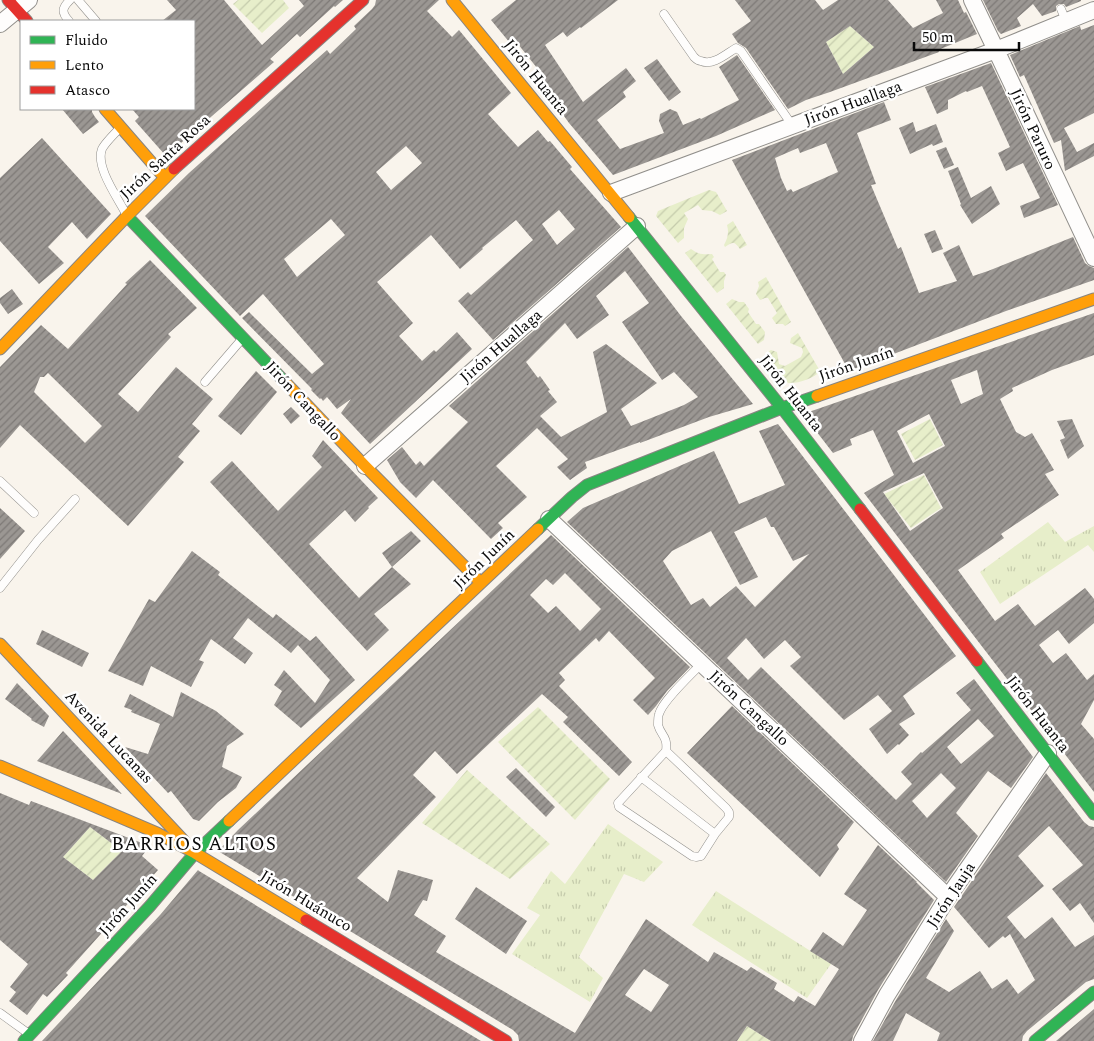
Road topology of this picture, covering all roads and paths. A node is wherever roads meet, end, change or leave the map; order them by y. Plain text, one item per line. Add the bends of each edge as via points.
1 (70, 0) edge
2 (78, 0) edge
3 (363, 0) edge
4 (452, 0) edge
5 (972, 0) edge
6 (20, 8) edge
7 (1094, 10) edge
8 (664, 14) dead end
9 (68, 20) edge
10 (95, 20) edge
11 (0, 24) edge
12 (996, 50) junction
13 (106, 110) edge
14 (792, 125) junction
15 (121, 126) junction
16 (165, 178) junction
17 (611, 193) junction
18 (127, 216) junction
19 (637, 226) junction
20 (1094, 258) edge
21 (1094, 299) edge
22 (243, 338) junction
23 (0, 348) edge
24 (205, 382) dead end
25 (782, 408) junction
26 (365, 466) junction
27 (0, 481) edge
28 (74, 499) dead end
29 (34, 513) dead end
30 (549, 519) junction
31 (481, 583) junction
32 (0, 588) edge
33 (0, 644) edge
34 (702, 663) junction
35 (666, 751) junction
36 (1048, 753) junction
37 (0, 766) edge
38 (641, 777) junction
39 (1094, 814) edge
40 (715, 834) junction
41 (195, 853) junction
42 (948, 897) junction
43 (1094, 992) edge
44 (0, 1013) edge
45 (27, 1038) edge
46 (506, 1041) edge
47 (862, 1041) edge
48 (1035, 1041) edge

1 - 9 lane via 63,10
2 - 10 lane
3 - 16 street, Jirón Santa Rosa
4 - 17 street, Jirón Huanta
5 - 12 street, Jirón Paruro
6 - 11 street
7 - 12 street, Jirón Huallaga via 1064,15
8 - 14 lane via 701,62 717,60 736,48 741,51
12 - 14 street, Jirón Huallaga
12 - 20 street, Jirón Paruro
13 - 15 street
14 - 17 street, Jirón Huallaga
15 - 16 street
15 - 18 lane via 102,149 101,161
16 - 18 street, Jirón Santa Rosa
17 - 19 street, Jirón Huanta
18 - 22 street, Jirón Cangallo
18 - 23 street, Jirón Santa Rosa
19 - 25 street, Jirón Huanta
19 - 26 street, Jirón Huallaga
21 - 25 street, Jirón Junín
22 - 24 lane
22 - 26 street, Jirón Cangallo
25 - 30 street, Jirón Junín via 587,485
25 - 36 street, Jirón Huanta
26 - 31 street, Jirón Cangallo
27 - 29 lane
28 - 32 lane
30 - 31 street, Jirón Junín
30 - 34 street, Jirón Cangallo
31 - 41 street, Jirón Junín
33 - 41 street, Avenida Lucanas
34 - 35 lane via 658,714 658,726 667,744
34 - 42 street, Jirón Cangallo
35 - 38 lane
35 - 40 lane via 726,808 729,817
36 - 39 street, Jirón Huanta
36 - 42 street, Jirón Jauja
37 - 41 street, Jirón Huánuco via 157,833
38 - 40 lane
38 - 40 lane via 618,803 619,807 692,856 701,856
41 - 45 street, Jirón Junín
41 - 46 street, Jirón Huánuco
42 - 47 street, Jirón Jauja
43 - 48 street
44 - 45 lane

